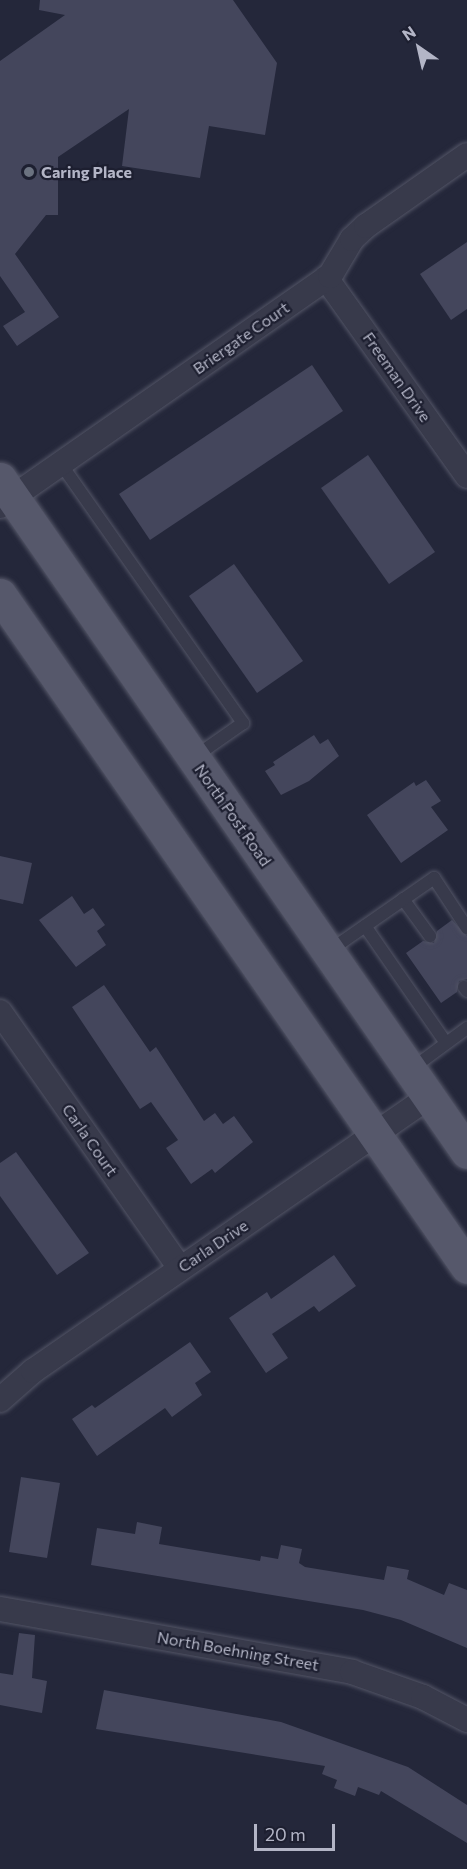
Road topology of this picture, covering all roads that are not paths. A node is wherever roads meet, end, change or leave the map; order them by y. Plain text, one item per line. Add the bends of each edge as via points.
1 (467, 155) edge
2 (326, 278) junction
3 (61, 464) junction
4 (467, 476) edge
5 (4, 494) edge
6 (0, 595) edge
7 (193, 758) junction
8 (403, 899) junction
9 (365, 926) junction
10 (467, 928) edge
11 (430, 936) dead end
12 (328, 951) junction
13 (0, 1012) edge
14 (467, 1028) edge
15 (446, 1043) junction
16 (410, 1070) junction
17 (429, 1097) junction
18 (375, 1135) junction
19 (467, 1152) edge
20 (467, 1267) edge
21 (180, 1268) junction
22 (0, 1400) edge
23 (0, 1609) edge
24 (467, 1720) edge

1 - 2 street, Briergate Court via 366,226
2 - 3 street, Briergate Court
2 - 4 street, Freeman Drive
3 - 5 street, Briergate Court
3 - 7 lane via 243,723
5 - 7 main road, North Post Road
6 - 18 main road
7 - 12 main road, North Post Road
8 - 9 lane
8 - 10 lane via 434,878
8 - 11 lane
9 - 12 lane
9 - 15 lane
12 - 16 main road, North Post Road
13 - 21 street, Carla Court
14 - 15 lane
15 - 16 lane
16 - 17 main road, North Post Road
17 - 18 street, Carla Drive
17 - 19 main road, North Post Road
18 - 20 main road
18 - 21 street, Carla Drive
21 - 22 street, Carla Drive via 33,1371
23 - 24 street, North Boehning Street via 352,1672 423,1697

